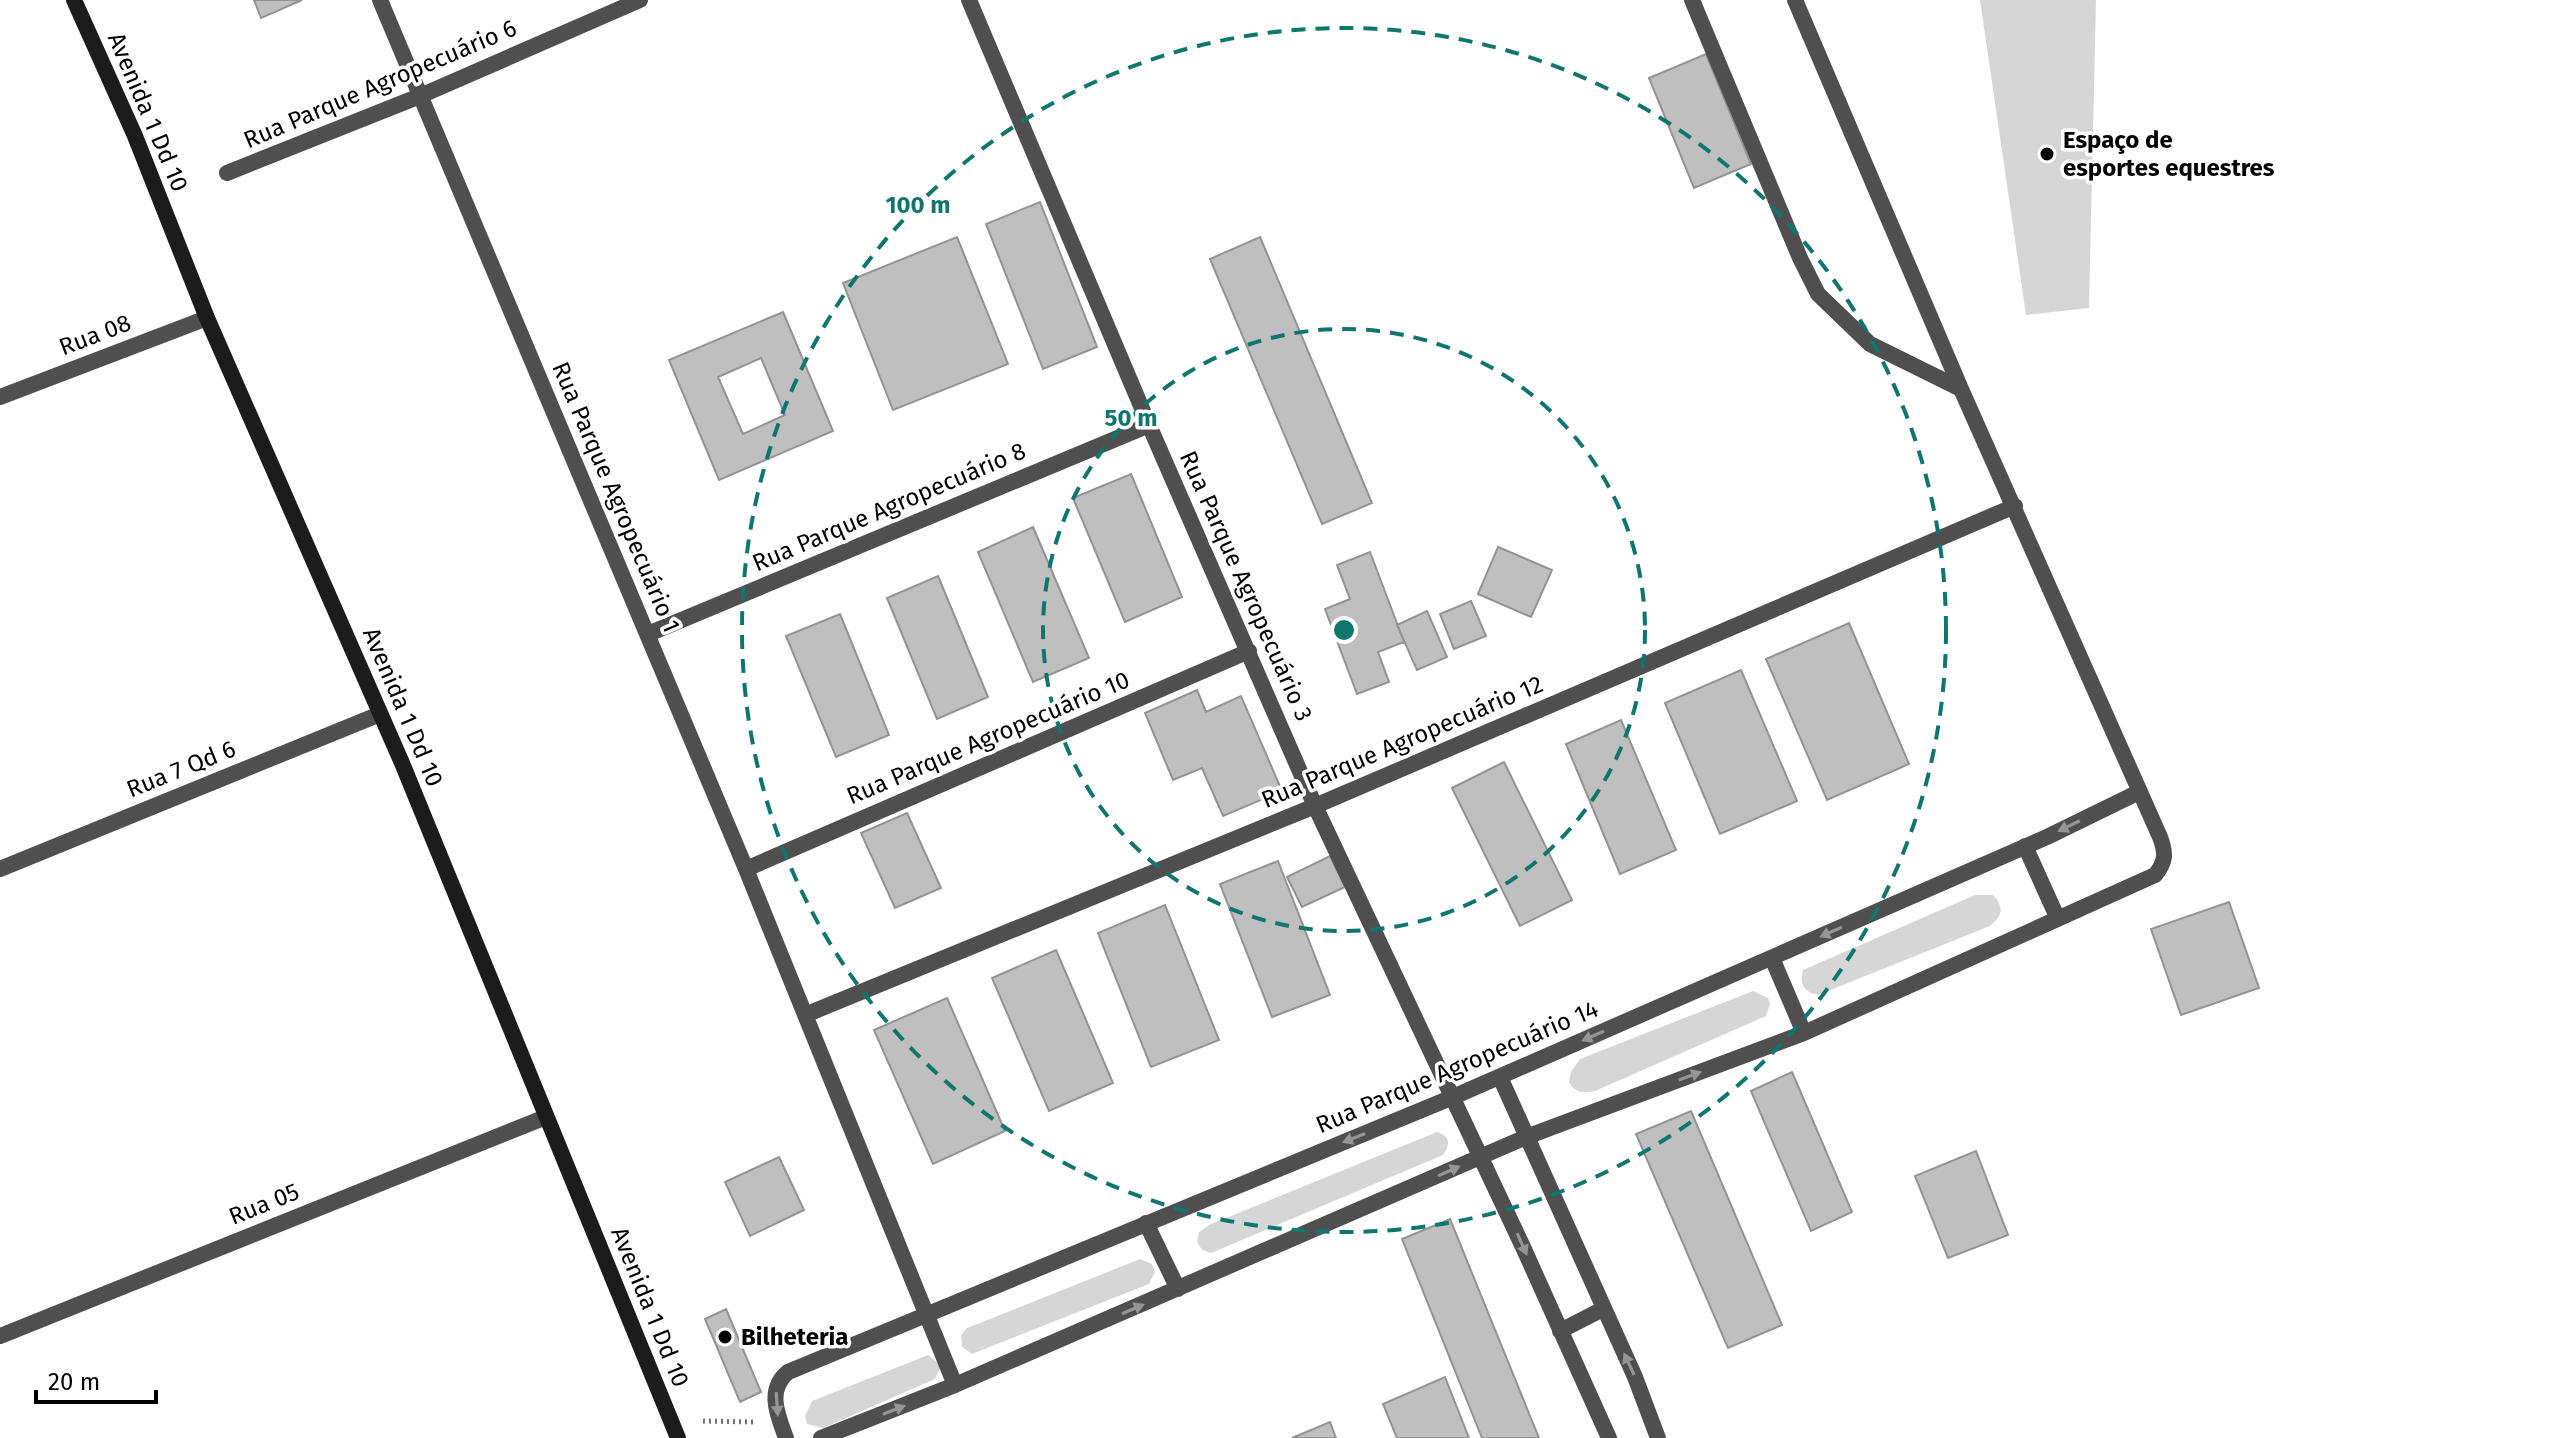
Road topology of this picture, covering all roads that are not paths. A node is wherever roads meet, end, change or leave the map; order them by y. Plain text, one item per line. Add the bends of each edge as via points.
1 (74, 0) edge
2 (380, 0) edge
3 (640, 0) edge
4 (969, 0) edge
5 (1692, 0) edge
6 (1795, 0) edge
7 (420, 96) junction
8 (227, 173) dead end
9 (207, 318) junction
10 (1961, 389) junction
11 (0, 397) edge
12 (1149, 425) junction
13 (2015, 506) junction
14 (648, 634) junction
15 (1249, 651) junction
16 (380, 714) junction
17 (2139, 792) junction
18 (1315, 806) junction
19 (2025, 846) junction
20 (0, 869) edge
21 (746, 869) junction
22 (2058, 919) junction
23 (1772, 958) junction
24 (805, 1015) junction
25 (1804, 1033) junction
26 (1500, 1077) junction
27 (1453, 1097) junction
28 (546, 1117) junction
29 (1526, 1137) junction
30 (1481, 1157) junction
31 (1146, 1223) junction
32 (1178, 1289) junction
33 (1603, 1309) junction
34 (928, 1315) junction
35 (1560, 1331) junction
36 (0, 1336) edge
37 (955, 1385) junction
38 (678, 1438) edge
39 (786, 1438) edge
40 (821, 1438) edge
41 (1609, 1438) edge
42 (1658, 1438) edge

1 - 9 street, Avenida 1 Dd 10
2 - 7 street, Rua Parque Agropecuário 1
3 - 7 street, Rua Parque Agropecuário 6
4 - 12 street, Rua Parque Agropecuário 3
5 - 10 street via 1818,294 1870,344
6 - 10 street
7 - 8 street, Rua Parque Agropecuário 6
7 - 14 street, Rua Parque Agropecuário 1
9 - 11 street, Rua 08
9 - 16 street, Avenida 1 Dd 10
10 - 13 street
12 - 14 street, Rua Parque Agropecuário 8
12 - 15 street, Rua Parque Agropecuário 3
13 - 17 street
13 - 18 street, Rua Parque Agropecuário 12
14 - 21 street, Rua Parque Agropecuário 1
15 - 18 street, Rua Parque Agropecuário 3
15 - 21 street, Rua Parque Agropecuário 10
16 - 20 street, Rua 7 Qd 6
16 - 28 street, Avenida 1 Dd 10
17 -> 19 street, Rua Parque Agropecuário 14
17 - 22 street via 2165,862 2155,875
18 - 24 street, Rua Parque Agropecuário 12
18 - 27 street, Rua Parque Agropecuário 3
19 - 22 street
19 -> 23 street, Rua Parque Agropecuário 14
21 - 24 street, Rua Parque Agropecuário 1
22 - 25 street
23 - 25 street
23 -> 26 street, Rua Parque Agropecuário 14
24 - 34 street, Rua Parque Agropecuário 1
29 -> 25 street
26 - 27 street, Rua Parque Agropecuário 14
26 - 29 street
27 - 30 street, Rua Parque Agropecuário 3
27 -> 31 street, Rua Parque Agropecuário 14
28 - 36 street, Rua 05
28 - 38 street, Avenida 1 Dd 10
29 - 30 street
29 - 33 street
32 -> 30 street
30 -> 35 street, Rua Parque Agropecuário 3
31 - 32 street
31 - 34 street, Rua Parque Agropecuário 14
37 -> 32 street
33 - 35 street
42 -> 33 street
34 - 37 street, Rua Parque Agropecuário 1
34 -> 39 street, Rua Parque Agropecuário 14 via 788,1372 777,1386 775,1401
35 - 41 street, Rua Parque Agropecuário 3
40 -> 37 street

